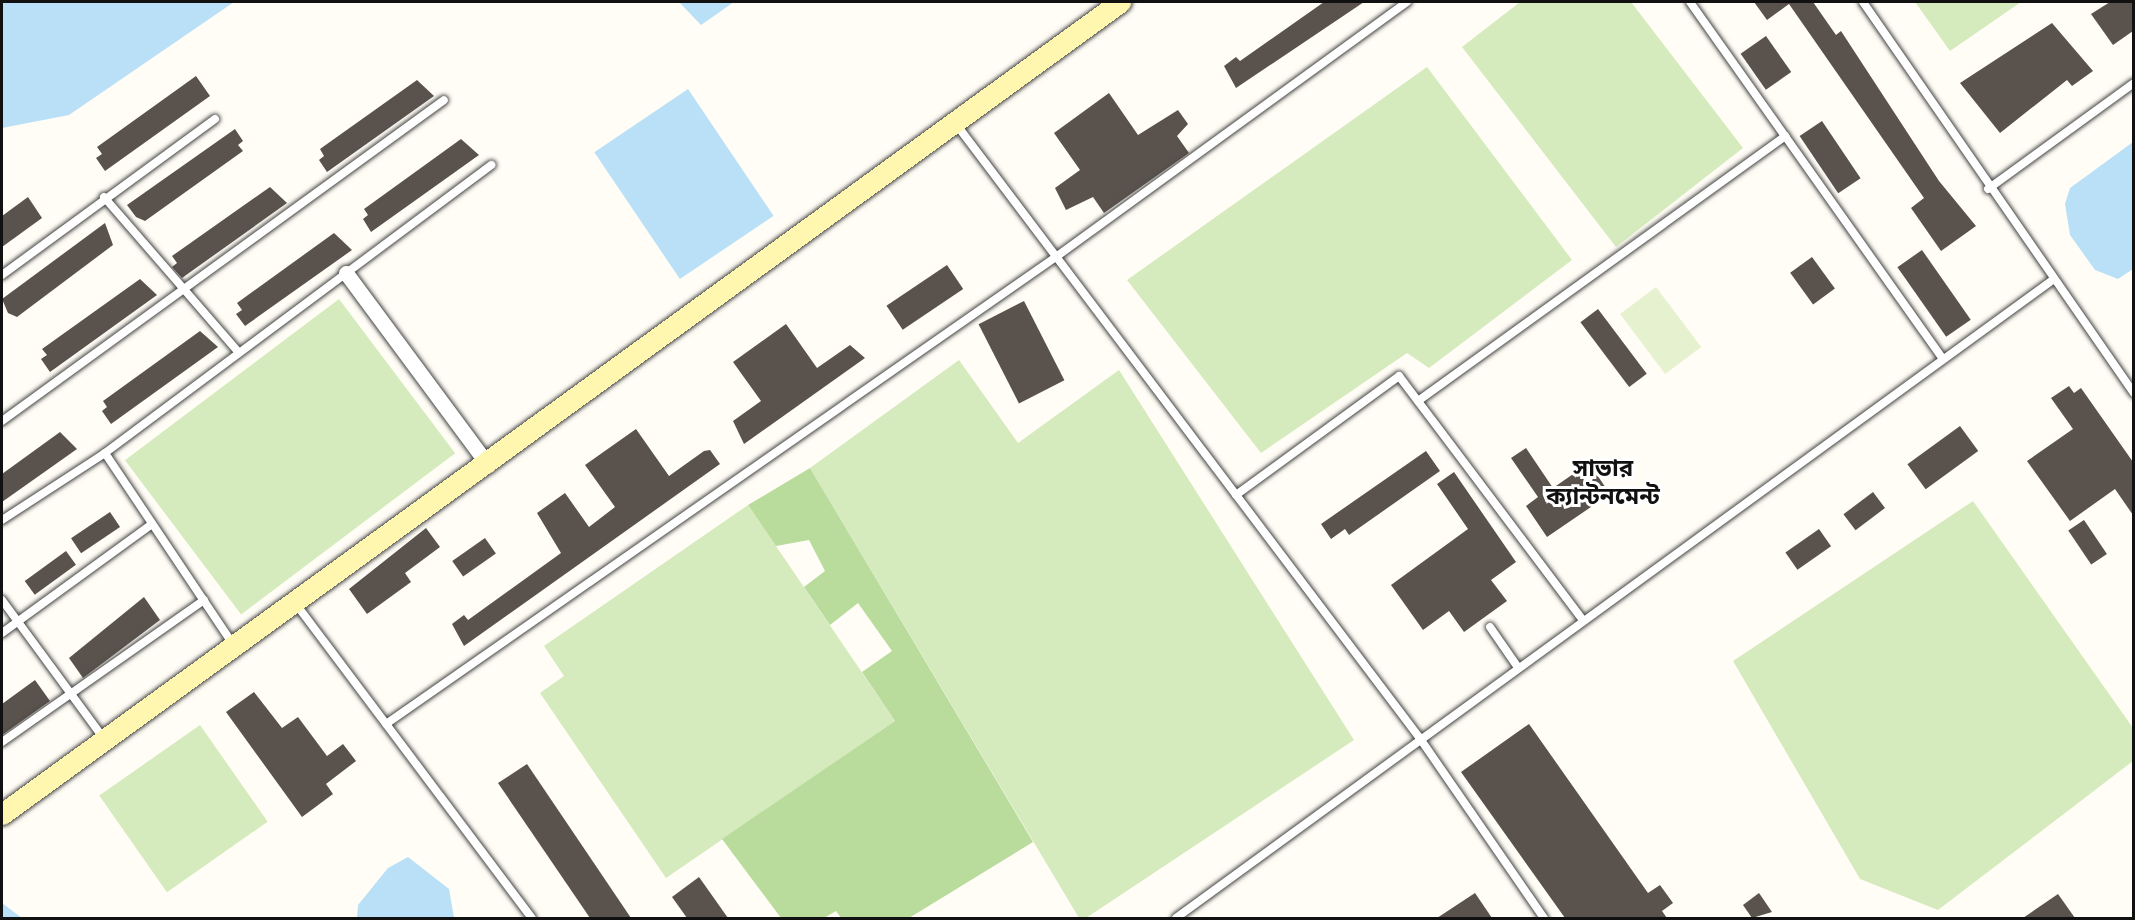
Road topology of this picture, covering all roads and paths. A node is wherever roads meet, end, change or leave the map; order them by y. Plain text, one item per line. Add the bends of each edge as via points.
1 (1120, 2) edge
2 (1407, 2) edge
3 (1690, 2) edge
4 (1863, 2) edge
5 (2133, 83) edge
6 (444, 100) dead end
7 (215, 119) dead end
8 (955, 122) junction
9 (1785, 136) junction
10 (492, 165) dead end
11 (1988, 189) junction
12 (104, 197) junction
13 (1056, 257) junction
14 (346, 273) junction
15 (2, 275) edge
16 (2054, 279) junction
17 (181, 290) junction
18 (239, 353) junction
19 (1943, 359) junction
20 (2133, 393) edge
21 (1418, 401) junction
22 (2, 421) edge
23 (105, 453) junction
24 (488, 465) junction
25 (1236, 495) junction
26 (2, 520) edge
27 (152, 524) junction
28 (2, 600) edge
29 (204, 600) junction
30 (296, 604) junction
31 (1582, 619) junction
32 (17, 622) junction
33 (1490, 627) dead end
34 (2, 633) edge
35 (236, 647) junction
36 (1517, 666) junction
37 (69, 694) junction
38 (386, 724) junction
39 (1419, 737) junction
40 (105, 740) junction
41 (2, 742) edge
42 (2, 814) edge
43 (532, 918) edge
44 (1176, 918) edge
45 (1544, 918) edge

1 - 8 street
2 - 13 lane
3 - 9 lane
4 - 11 lane
5 - 11 lane
6 - 17 lane
7 - 12 lane
8 - 13 lane
8 - 24 street
9 - 19 lane
9 - 21 lane
10 - 14 lane
11 - 16 lane
12 - 15 lane
12 - 17 lane
13 - 25 lane
13 - 38 lane
14 - 18 lane
14 - 24 street
16 - 19 lane
16 - 20 lane
17 - 18 lane
17 - 22 lane
18 - 23 lane
19 - 31 lane
21 - 25 lane via 1399,376
21 - 31 lane
23 - 26 lane
23 - 27 lane
24 - 30 street
25 - 39 lane
27 - 29 lane
27 - 32 lane
28 - 32 lane
29 - 35 lane
29 - 37 lane
30 - 35 street
30 - 38 lane
31 - 36 lane
32 - 34 lane
32 - 37 lane
33 - 36 lane
35 - 40 street
36 - 39 lane
37 - 40 lane
37 - 41 lane
38 - 43 lane
39 - 44 lane
39 - 45 lane
40 - 42 street

